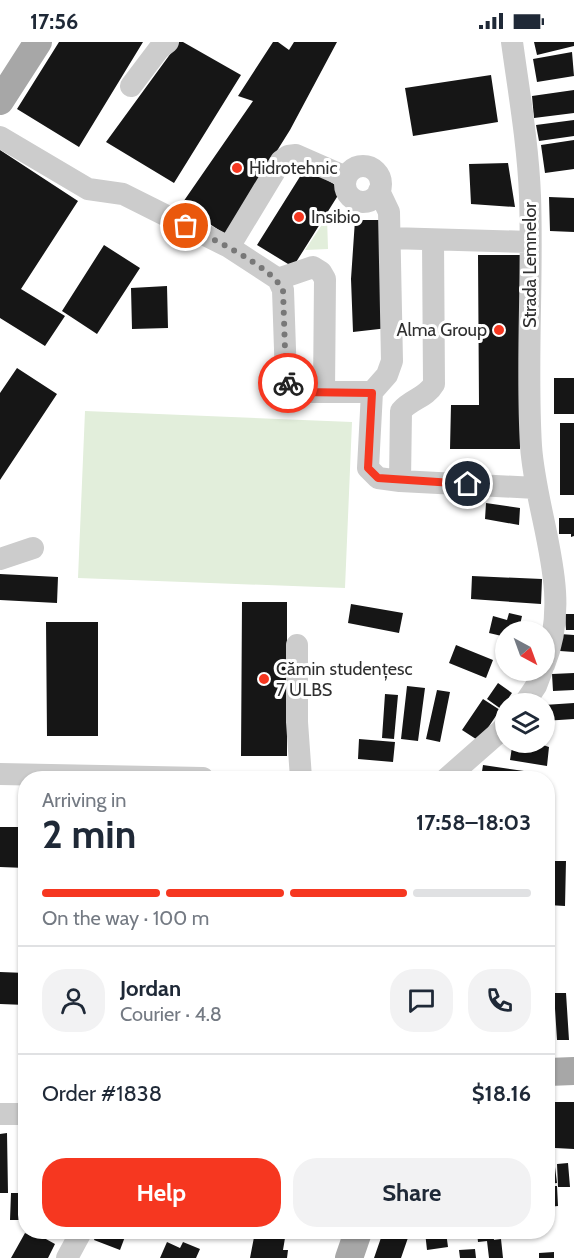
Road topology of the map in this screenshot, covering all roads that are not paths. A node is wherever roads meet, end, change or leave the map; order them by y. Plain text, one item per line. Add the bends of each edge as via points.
1 (38, 42) edge
2 (168, 42) edge
3 (512, 42) edge
4 (131, 86) dead end
5 (0, 101) edge
6 (0, 137) edge
7 (390, 238) junction
8 (433, 240) junction
9 (530, 242) junction
10 (229, 247) junction
11 (278, 279) junction
12 (324, 392) junction
13 (372, 393) junction
14 (400, 481) junction
15 (536, 488) junction
16 (33, 548) dead end
17 (0, 559) edge
18 (555, 621) edge
19 (297, 645) dead end
20 (495, 736) edge
21 (300, 771) edge
22 (455, 771) edge
23 (0, 774) edge
24 (18, 775) edge
25 (574, 1071) edge
26 (555, 1072) edge
27 (0, 1114) edge
28 (18, 1114) edge
29 (77, 1239) edge
30 (356, 1239) edge
31 (67, 1258) edge
32 (349, 1258) edge

1 - 5 main road
2 - 4 street
3 - 9 street, Strada Lemnelor via 528,161
6 - 10 street via 88,189 123,194
7 - 8 street
7 - 10 street via 389,213 379,191 369,201 356,201 346,191 346,177 296,155 281,161
7 - 13 street via 392,362
8 - 9 street
8 - 14 street via 434,384 429,392 401,411
9 - 15 street, Strada Lemnelor via 531,447
10 - 11 street
11 - 12 street via 283,290 286,379 291,390
11 - 12 street via 313,267 325,279
12 - 13 street
13 - 14 street via 368,468 378,478
14 - 15 street
15 - 18 street, Strada Lemnelor via 556,579
16 - 17 street
19 - 21 street
20 - 22 street
23 - 24 street
25 - 26 main road
27 - 28 street
29 - 31 street
30 - 32 main road

